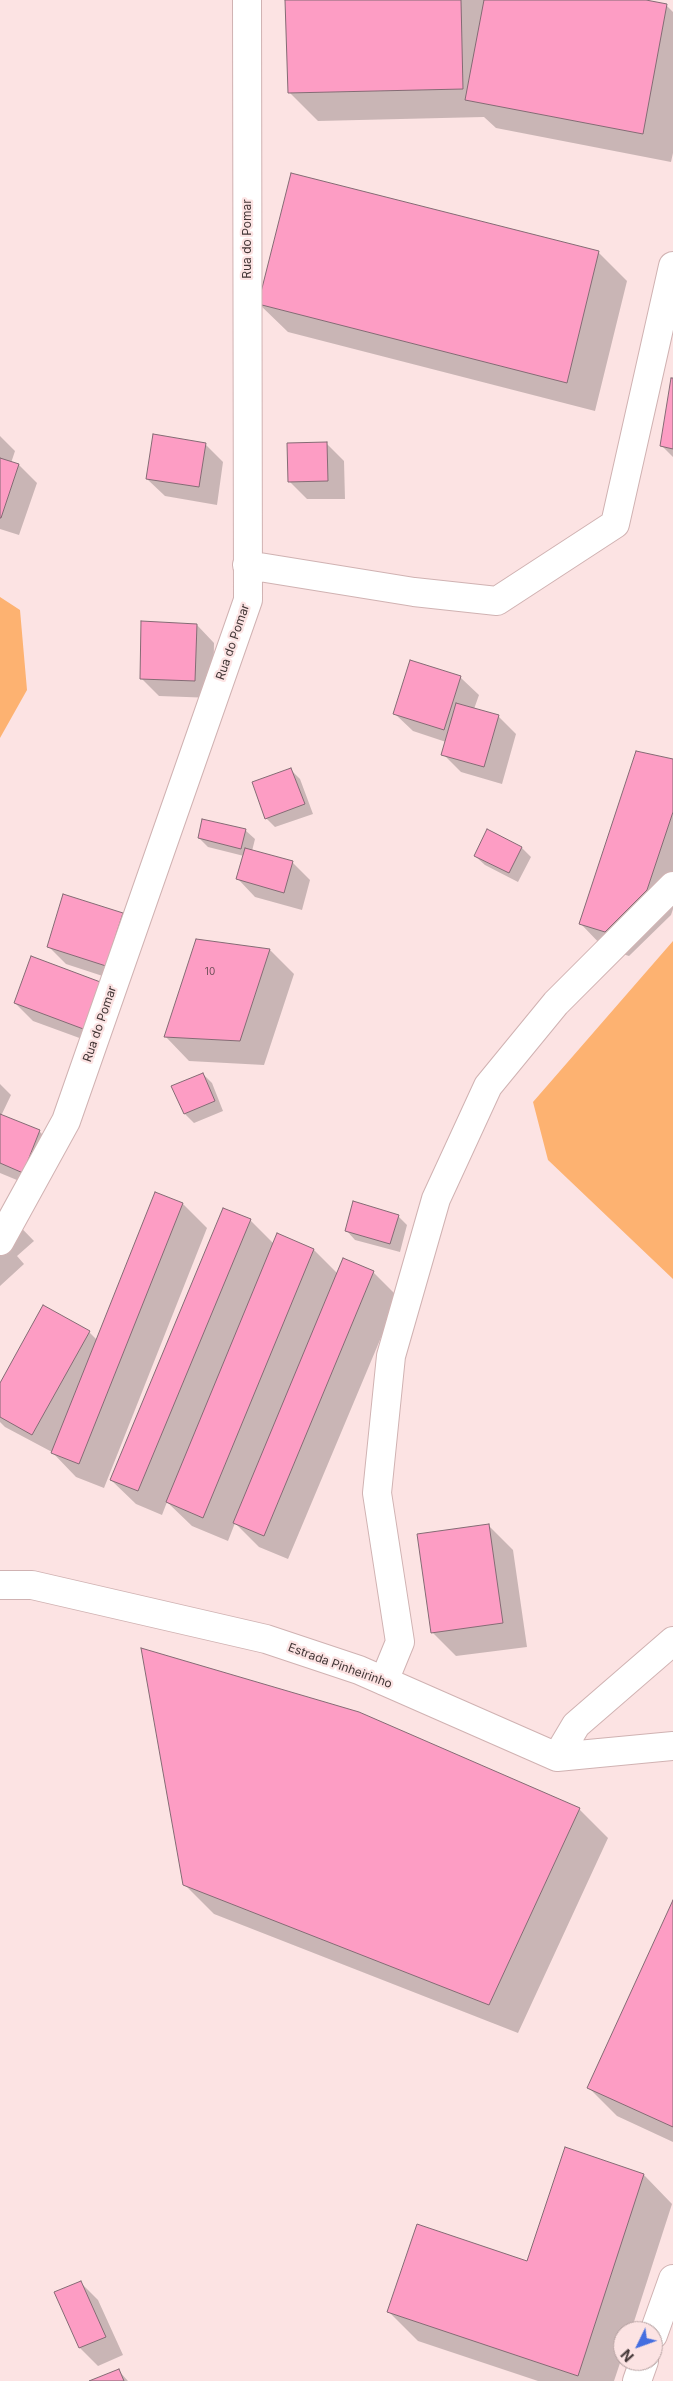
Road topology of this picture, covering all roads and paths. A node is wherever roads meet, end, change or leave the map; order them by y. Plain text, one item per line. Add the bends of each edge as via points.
1 (247, 0) edge
2 (673, 266) edge
3 (247, 565) junction
4 (673, 886) edge
5 (0, 1240) edge
6 (0, 1584) edge
7 (673, 1641) edge
8 (384, 1681) junction
9 (673, 1746) edge
10 (557, 1757) junction
11 (673, 2279) edge
12 (658, 2321) edge

1 - 3 street, Rua do Pomar
2 - 3 street via 615,524 497,601 414,592
3 - 5 street, Rua do Pomar via 248,600 66,1122
4 - 8 street via 556,1003 488,1086 436,1199 391,1356 377,1493 400,1642
6 - 8 street, Estrada Pinheirinho via 32,1585 266,1640
7 - 10 street via 576,1725
8 - 10 street, Estrada Pinheirinho
9 - 10 street, Estrada Pinheirinho
11 - 12 street

